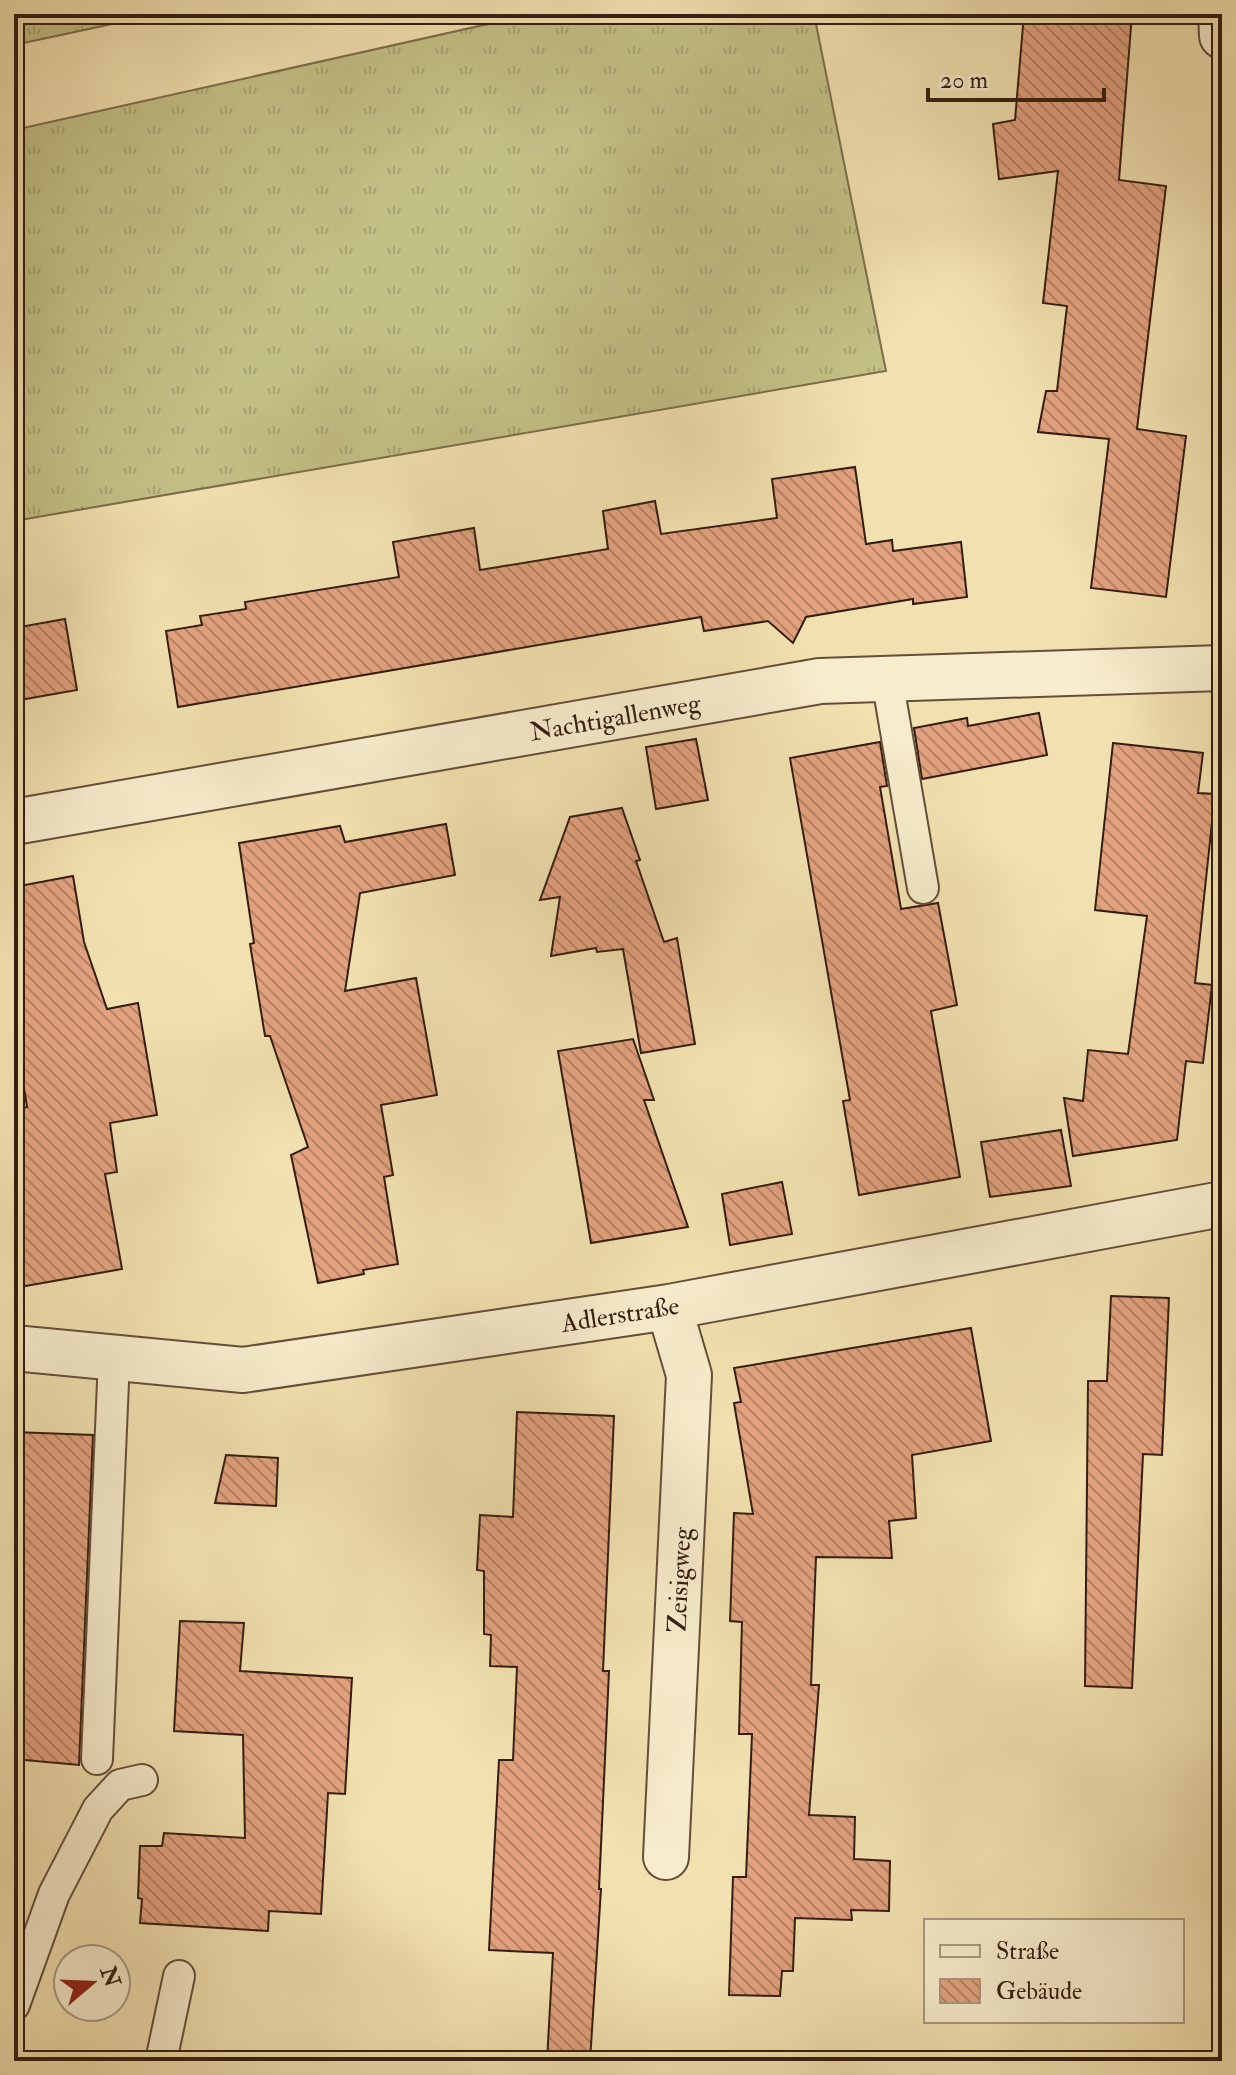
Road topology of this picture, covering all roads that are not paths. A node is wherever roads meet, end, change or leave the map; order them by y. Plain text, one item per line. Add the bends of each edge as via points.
1 (1221, 14) edge
2 (1222, 36) edge
3 (1222, 668) edge
4 (887, 679) junction
5 (14, 822) edge
6 (923, 888) dead end
7 (1222, 1204) edge
8 (669, 1307) junction
9 (14, 1348) edge
10 (114, 1358) junction
11 (97, 1759) dead end
12 (142, 1780) dead end
13 (666, 1857) dead end
14 (179, 1976) dead end
15 (14, 2005) edge
16 (161, 2061) edge

1 - 2 street
3 - 4 street, Nachtigallenweg
4 - 5 street, Nachtigallenweg via 820,681
4 - 6 lane
7 - 8 street, Adlerstraße
8 - 10 street, Adlerstraße via 243,1370
8 - 13 street, Zeisigweg via 689,1375
9 - 10 street, Adlerstraße
10 - 11 lane
12 - 15 lane via 120,1785 98,1809 54,1894
14 - 16 lane

